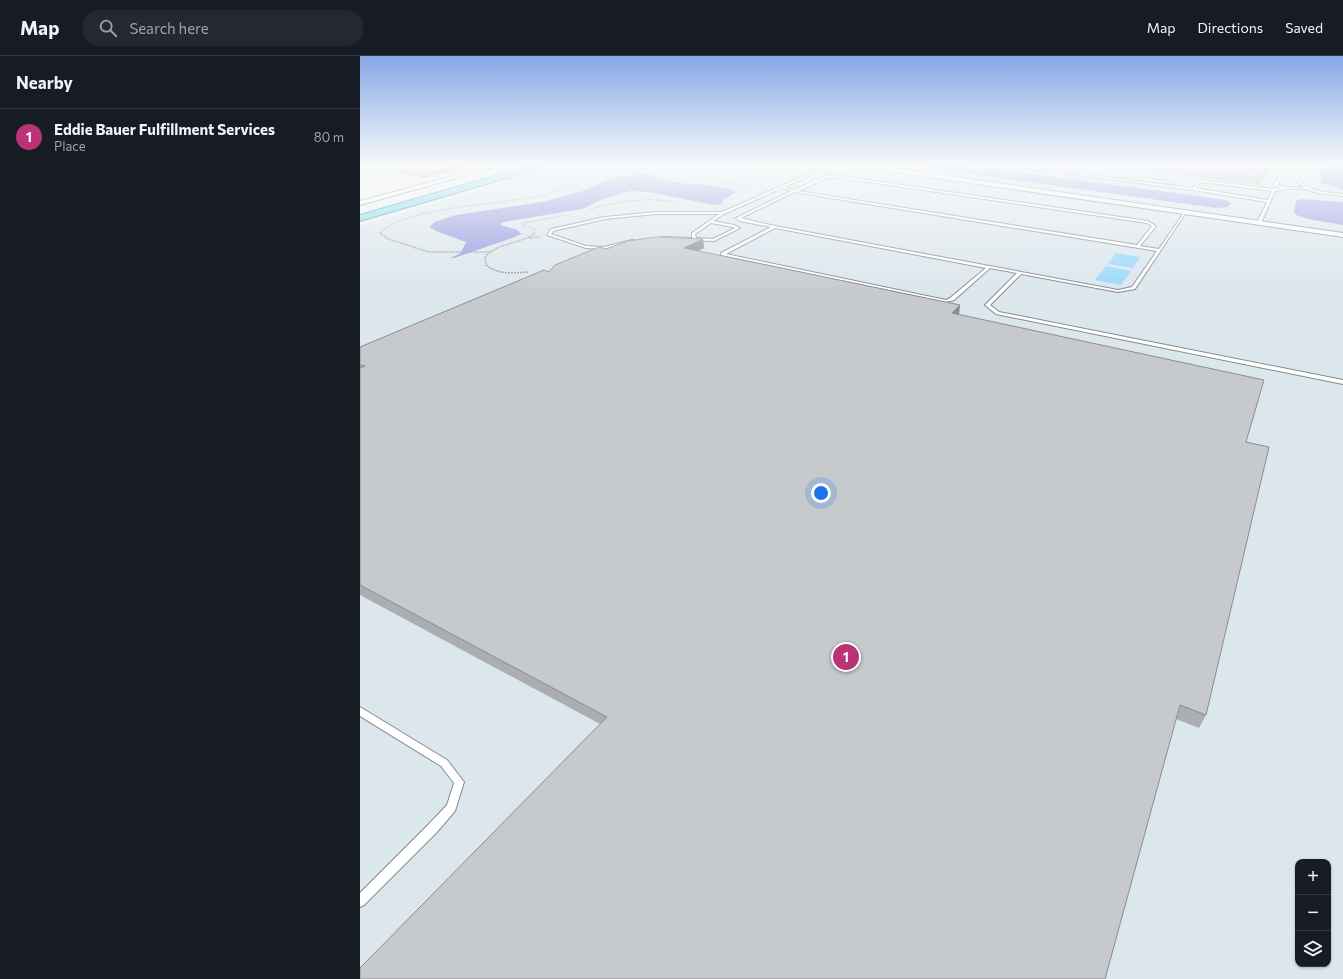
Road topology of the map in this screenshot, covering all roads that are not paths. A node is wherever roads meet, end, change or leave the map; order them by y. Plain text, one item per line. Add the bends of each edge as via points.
1 (374, 207) edge
2 (397, 207) edge
3 (736, 207) edge
4 (761, 207) edge
5 (895, 207) edge
6 (1048, 207) edge
7 (1152, 207) edge
8 (1266, 207) edge
9 (360, 211) edge
10 (1186, 212) junction
11 (723, 213) junction
12 (360, 218) edge
13 (710, 222) junction
14 (1259, 223) junction
15 (775, 227) junction
16 (1343, 235) edge
17 (659, 238) edge
18 (694, 239) junction
19 (635, 241) edge
20 (1138, 246) junction
21 (1160, 250) junction
22 (989, 267) junction
23 (1020, 273) junction
24 (1343, 382) edge
25 (360, 711) edge
26 (360, 901) edge

1 - 9 main road
2 - 12 main road
3 - 11 lane
4 - 15 lane via 738,218
5 - 20 lane
6 - 20 lane via 1152,224 1154,226
7 - 10 street
8 - 14 lane
10 - 14 street
10 - 21 lane
11 - 13 lane
11 - 19 lane via 656,213 605,218 552,230 549,235 586,247 604,248
13 - 18 lane via 693,234
13 - 18 lane via 738,228 714,240
14 - 16 street
15 - 22 lane
15 - 22 lane via 722,254 946,301 952,299
17 - 18 lane
20 - 21 lane
21 - 23 lane via 1133,288 1127,290 1118,291
22 - 23 lane
23 - 24 lane via 987,305 998,313
25 - 26 lane via 444,763 459,782 451,808

